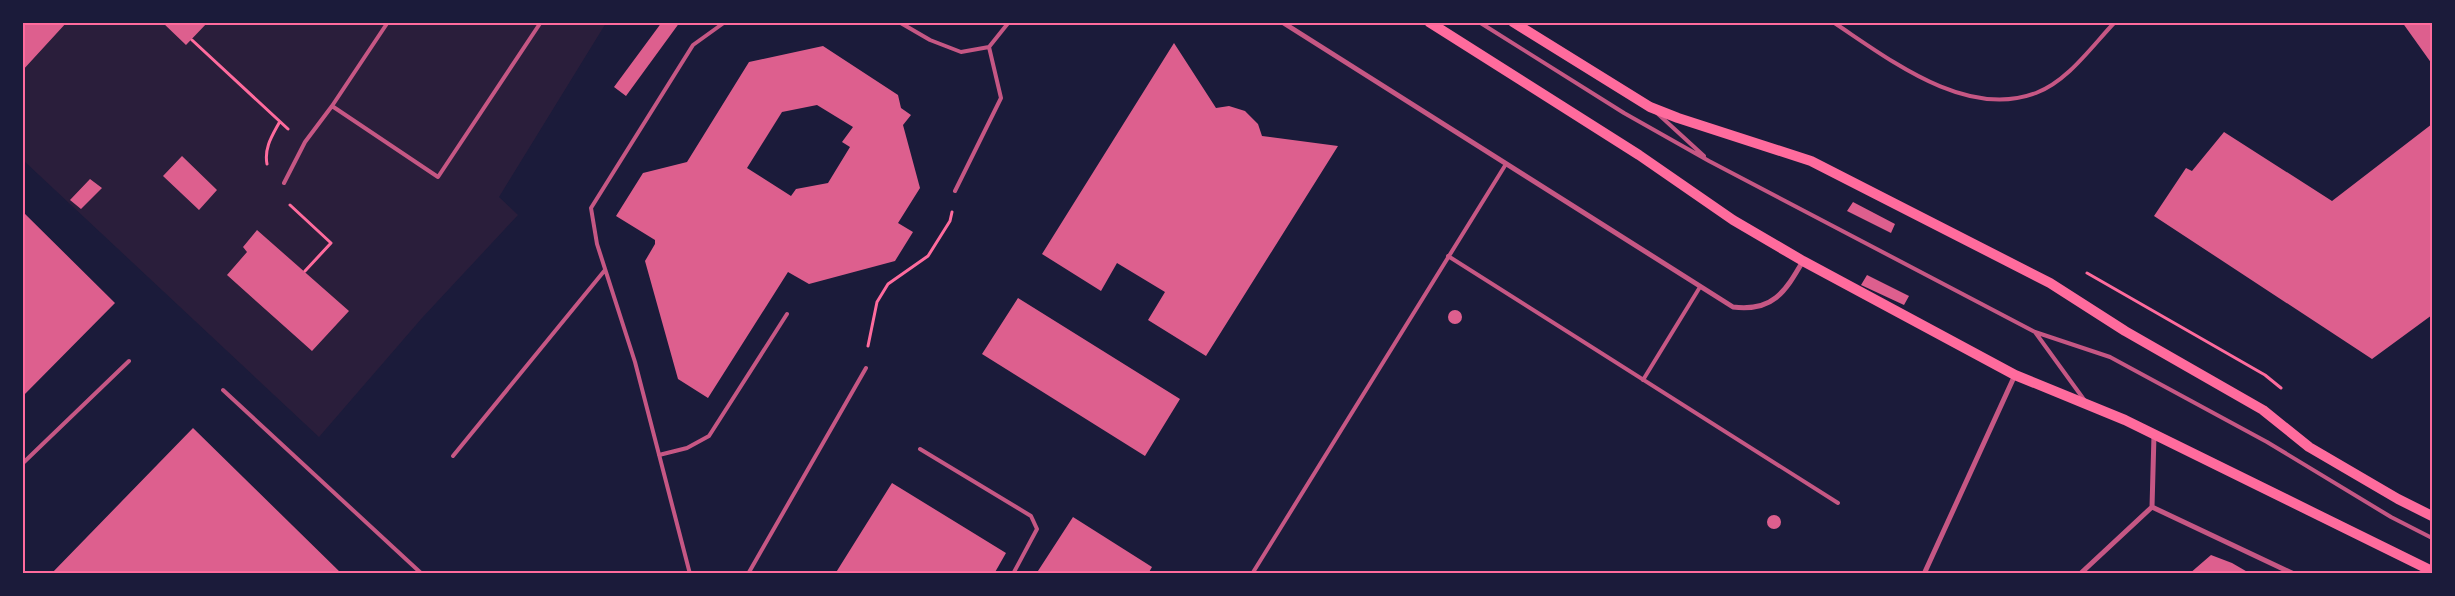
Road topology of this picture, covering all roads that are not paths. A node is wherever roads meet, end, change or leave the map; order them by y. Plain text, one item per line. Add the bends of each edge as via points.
1 (388, 22) edge
2 (542, 22) edge
3 (725, 22) edge
4 (899, 22) edge
5 (1008, 22) edge
6 (1282, 22) edge
7 (1429, 22) edge
8 (1479, 22) edge
9 (1513, 22) edge
10 (1833, 22) edge
11 (2115, 22) edge
12 (989, 46) junction
13 (332, 106) junction
14 (1650, 107) junction
15 (1710, 161) junction
16 (1506, 164) junction
17 (284, 183) dead end
18 (954, 191) road end
19 (1448, 256) junction
20 (1803, 261) junction
21 (605, 270) junction
22 (1700, 287) junction
23 (787, 314) dead end
24 (2035, 332) junction
25 (129, 361) dead end
26 (866, 368) road end
27 (2015, 375) junction
28 (1643, 380) junction
29 (223, 390) dead end
30 (2087, 403) junction
31 (2154, 434) junction
32 (920, 448) dead end
33 (659, 455) junction
34 (453, 456) dead end
35 (22, 464) edge
36 (1838, 503) dead end
37 (2152, 507) junction
38 (2432, 516) edge
39 (2432, 538) edge
40 (2432, 572) edge
41 (422, 574) edge
42 (690, 574) edge
43 (748, 574) edge
44 (1013, 574) edge
45 (1252, 574) edge
46 (1924, 574) edge
47 (2080, 574) edge
48 (2294, 574) edge

1 - 13 lane
2 - 13 lane via 438,177
3 - 21 lane via 693,45 591,208
4 - 12 lane via 930,40 961,52
5 - 12 lane
6 - 16 street
7 - 20 main road via 1639,155 1740,224
8 - 15 lane via 1624,113
9 - 14 main road
10 - 11 lane via 1901,66 1950,92 2000,101 2037,93 2066,75
12 - 18 lane via 1001,98
13 - 17 lane via 305,142
14 - 15 lane
14 - 38 main road via 1811,161 2050,284 2124,332 2263,410 2309,447
15 - 24 lane
16 - 19 lane
16 - 22 street
19 - 28 lane
19 - 45 lane
20 - 22 street via 1783,291 1761,307 1733,307
20 - 27 main road
21 - 33 lane via 635,362
21 - 34 lane
22 - 28 lane
23 - 33 lane via 709,436 687,448
24 - 30 lane
24 - 39 lane via 2110,357 2267,442 2391,518
25 - 35 lane
26 - 43 lane
27 - 30 main road
27 - 46 street
28 - 36 lane
29 - 41 lane
30 - 31 main road
31 - 37 street
31 - 40 main road
32 - 44 lane via 1031,516 1037,529
33 - 42 lane
37 - 47 street
37 - 48 street

